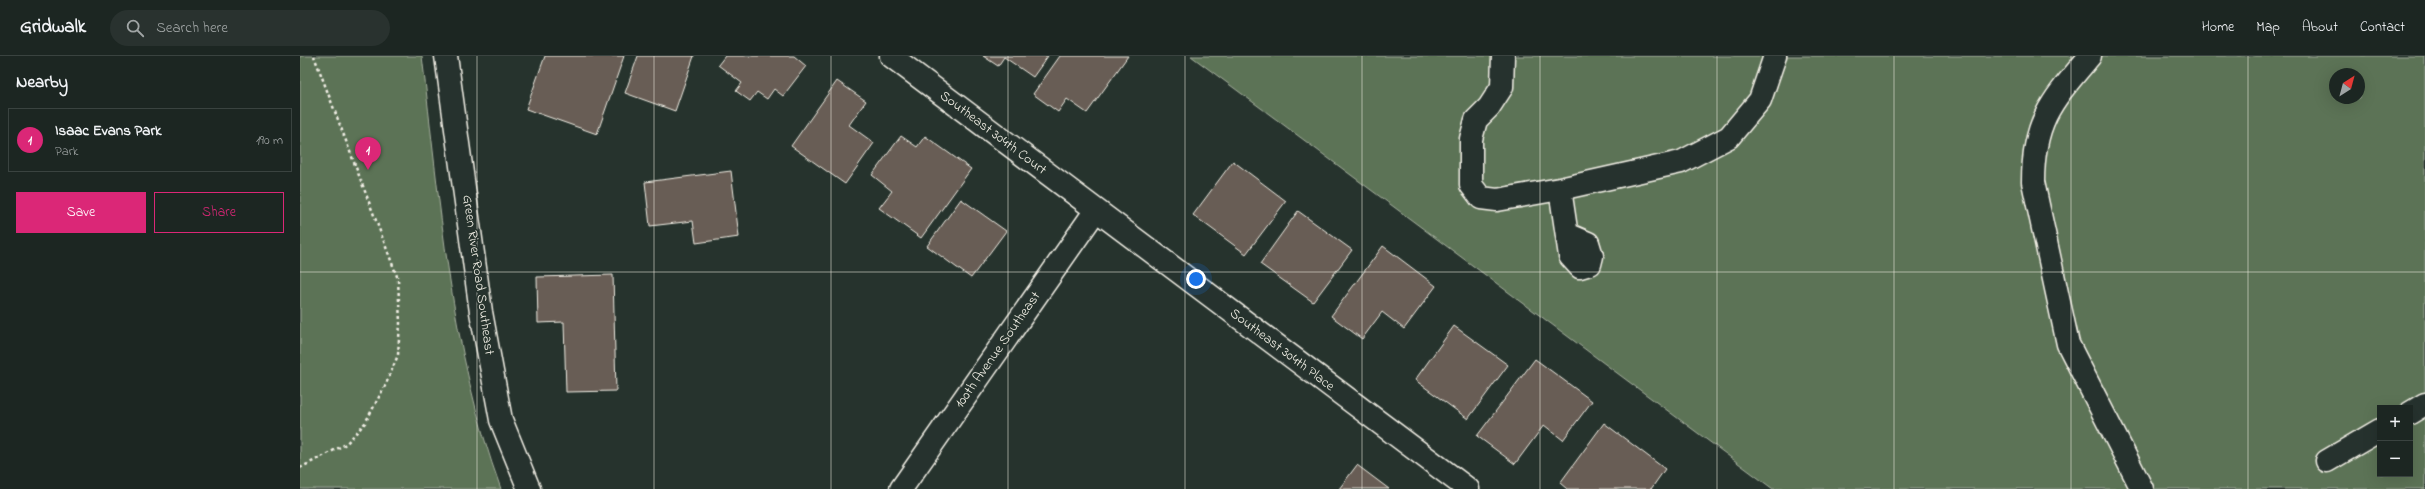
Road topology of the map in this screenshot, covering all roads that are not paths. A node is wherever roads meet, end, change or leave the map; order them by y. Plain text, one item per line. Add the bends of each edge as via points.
1 (446, 56) edge
2 (891, 56) edge
3 (1503, 56) edge
4 (1775, 56) edge
5 (2090, 56) edge
6 (1560, 189) junction
7 (1096, 210) junction
8 (1567, 234) dead end
9 (2425, 404) edge
10 (2413, 411) edge
11 (2377, 432) edge
12 (2327, 461) dead end
13 (529, 489) edge
14 (901, 489) edge
15 (1468, 489) edge
16 (2142, 489) edge

1 - 13 street, Green River Road Southeast via 481,312 501,420
2 - 7 street, Southeast 304th Court
3 - 6 street via 1502,87 1489,107 1476,120 1471,140 1471,185 1481,198 1497,200
4 - 6 street via 1760,100 1729,137 1681,162
5 - 16 street via 2050,104 2039,125 2033,156 2033,182 2068,344
6 - 8 street
7 - 14 street, 100th Avenue Southeast
7 - 15 street, Southeast 304th Place
9 - 10 street
11 - 12 street

